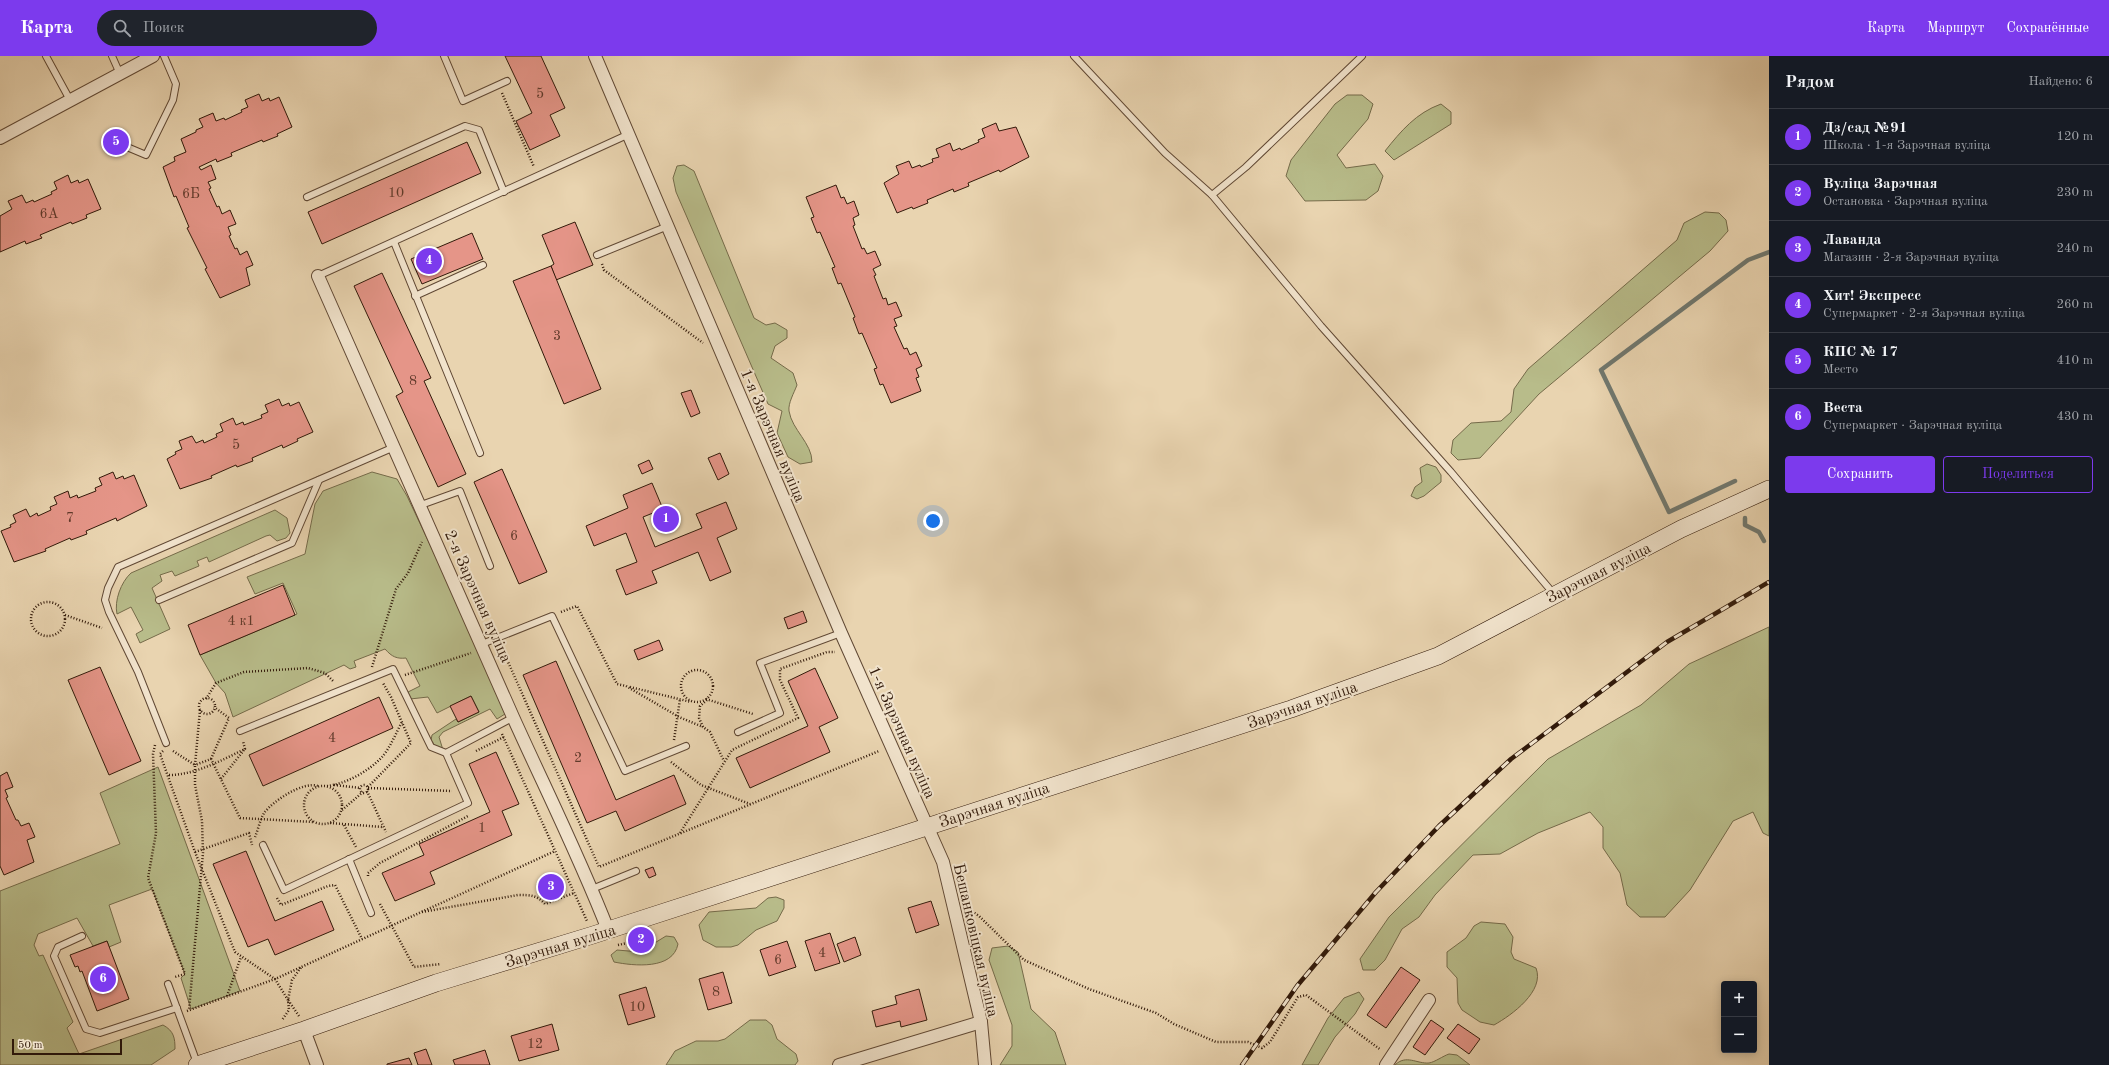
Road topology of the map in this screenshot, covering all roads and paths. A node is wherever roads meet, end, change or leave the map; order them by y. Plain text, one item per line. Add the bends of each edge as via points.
1 (46, 56) edge
2 (112, 56) edge
3 (164, 56) edge
4 (444, 56) edge
5 (595, 56) edge
6 (1074, 56) edge
7 (149, 57) edge
8 (1359, 57) edge
9 (120, 74) junction
10 (507, 81) dead end
11 (499, 85) junction
12 (70, 100) junction
13 (627, 134) junction
14 (0, 138) edge
15 (127, 147) dead end
16 (538, 176) junction
17 (504, 192) junction
18 (1212, 196) junction
19 (307, 197) dead end
20 (668, 226) junction
21 (394, 242) junction
22 (598, 255) joint
23 (483, 265) dead end
24 (318, 276) joint
25 (415, 296) junction
26 (716, 339) junction
27 (392, 448) junction
28 (480, 453) dead end
29 (319, 480) junction
30 (1769, 488) edge
31 (420, 505) junction
32 (430, 526) junction
33 (490, 566) dead end
34 (1554, 595) junction
35 (159, 600) dead end
36 (65, 615) junction
37 (552, 616) junction
38 (102, 628) dead end
39 (841, 633) junction
40 (483, 646) junction
41 (501, 649) dead end
42 (397, 678) junction
43 (369, 679) junction
44 (375, 684) dead end
45 (626, 686) junction
46 (342, 690) junction
47 (684, 694) junction
48 (675, 698) junction
49 (206, 699) junction
50 (680, 699) junction
51 (707, 699) junction
52 (696, 702) junction
53 (410, 704) junction
54 (214, 707) junction
55 (200, 710) junction
56 (514, 717) junction
57 (679, 717) junction
58 (768, 718) junction
59 (402, 722) junction
60 (498, 724) junction
61 (703, 727) junction
62 (240, 731) joint
63 (738, 732) dead end
64 (250, 738) dead end
65 (243, 741) junction
66 (156, 743) dead end
67 (166, 743) dead end
68 (686, 746) dead end
69 (245, 749) junction
70 (163, 751) dead end
71 (173, 751) dead end
72 (672, 751) junction
73 (446, 753) junction
74 (663, 755) junction
75 (865, 756) dead end
76 (211, 758) junction
77 (724, 762) dead end
78 (214, 763) junction
79 (195, 765) junction
80 (195, 770) junction
81 (169, 775) junction
82 (221, 779) junction
83 (332, 785) junction
84 (319, 786) junction
85 (327, 786) junction
86 (361, 788) junction
87 (368, 789) junction
88 (462, 791) junction
89 (363, 792) junction
90 (751, 804) junction
91 (342, 810) junction
92 (262, 819) junction
93 (314, 822) junction
94 (329, 823) junction
95 (344, 824) junction
96 (927, 826) junction
97 (252, 845) dead end
98 (263, 845) dead end
99 (555, 851) junction
100 (360, 854) junction
101 (350, 859) junction
102 (202, 868) junction
103 (636, 871) dead end
104 (592, 889) junction
105 (574, 893) junction
106 (951, 898) junction
107 (420, 912) junction
108 (372, 913) dead end
109 (391, 926) junction
110 (590, 928) dead end
111 (608, 930) junction
112 (82, 936) dead end
113 (241, 957) junction
114 (303, 966) junction
115 (431, 966) dead end
116 (275, 978) junction
117 (171, 983) joint
118 (227, 996) junction
119 (288, 1000) junction
120 (1429, 1000) dead end
121 (177, 1008) junction
122 (190, 1010) junction
123 (981, 1022) junction
124 (302, 1024) junction
125 (279, 1025) dead end
126 (1389, 1061) edge
127 (197, 1065) edge
128 (317, 1065) edge
129 (839, 1065) edge
130 (985, 1065) edge

1 - 12 lane
2 - 9 lane
3 - 15 lane via 176,84 173,100 146,155
4 - 11 lane via 463,101
5 - 13 street, 1-я Зарэчная вуліца
6 - 18 lane via 1165,153
7 - 9 street
8 - 18 lane via 1246,167
9 - 12 street
10 - 11 lane
11 - 16 path
12 - 14 street
13 - 16 lane
13 - 20 street, 1-я Зарэчная вуліца
16 - 17 lane
17 - 19 lane via 478,130 465,126
17 - 21 lane
18 - 34 lane
20 - 22 lane
20 - 26 street, 1-я Зарэчная вуліца
21 - 24 lane
21 - 25 lane
22 - 26 path via 604,270 704,344
23 - 25 lane
24 - 27 street, 2-я Зарэчная вуліца
25 - 28 lane
26 - 39 street, 1-я Зарэчная вуліца
27 - 29 lane
27 - 31 street, 2-я Зарэчная вуліца
29 - 35 lane via 292,543
29 - 67 lane via 118,567 105,600 138,672
30 - 34 street, Зарэчная вуліца via 1681,529
31 - 32 street, 2-я Зарэчная вуліца
31 - 33 lane via 460,491
32 - 40 street, 2-я Зарэчная вуліца
32 - 43 path via 408,573 396,589
34 - 96 street, Зарэчная вуліца via 1438,656 1291,709
36 - 36 path via 59,605 42,603 33,610 31,621 36,631 51,636 64,626
36 - 38 path
37 - 40 lane
37 - 45 path via 577,606 617,684
37 - 74 lane via 625,771
39 - 58 lane via 760,663 780,713
39 - 96 street, 1-я Зарэчная вуліца
40 - 42 path
40 - 56 street, 2-я Зарэчная вуліца
41 - 90 path via 599,867
42 - 43 lane via 393,669
42 - 53 lane
43 - 46 lane
44 - 59 path via 383,683
45 - 48 path
45 - 57 path
46 - 49 path via 325,673 308,668 244,672 216,683
46 - 62 lane
47 - 48 path
47 - 51 path via 681,684 686,675 701,671 710,677 712,682 712,692
47 - 52 path
48 - 50 path
49 - 54 path via 213,701
49 - 55 path via 200,703
50 - 52 path
50 - 57 path
51 - 52 path
51 - 58 path
51 - 61 path via 700,706
53 - 59 path
53 - 73 lane via 431,747
54 - 55 path via 209,714
54 - 76 path via 229,718
55 - 79 path
56 - 60 lane
56 - 104 street, 2-я Зарэчная вуліца
57 - 61 path
57 - 72 path
58 - 63 lane
59 - 83 path via 383,757 368,770
59 - 87 path via 411,743
60 - 73 lane
60 - 99 path
61 - 77 path via 710,732
62 - 65 path
64 - 65 path
65 - 69 path
66 - 117 path via 153,754 156,833 148,878 185,974 173,977
68 - 72 lane
69 - 78 path
69 - 82 path
70 - 81 path via 160,754
71 - 79 path
72 - 74 lane
73 - 88 lane
74 - 90 path via 701,785
75 - 90 path
76 - 78 path
76 - 79 path
78 - 80 path
78 - 82 path
79 - 80 path
80 - 81 path
80 - 102 path via 195,785 202,821
81 - 102 path
82 - 92 path via 240,818
83 - 85 path
83 - 86 path
84 - 85 path
84 - 92 path via 304,786 278,799
84 - 93 path via 308,792 303,804 306,816
85 - 91 path via 333,788 341,798
86 - 87 path via 364,785
86 - 89 path
87 - 88 path
87 - 89 path
87 - 95 path via 383,827
88 - 100 lane via 468,803
89 - 91 path
91 - 94 path
92 - 93 path
92 - 97 path
93 - 94 path
94 - 95 path
95 - 100 path
96 - 106 street, Бешанковіцкая вуліца via 943,862
96 - 111 street, Зарэчная вуліца
98 - 101 lane via 284,890
99 - 105 path
99 - 107 path
100 - 101 lane
101 - 108 lane
102 - 113 path via 235,952
102 - 122 path
103 - 104 lane
104 - 111 street, 2-я Зарэчная вуліца
105 - 107 path via 545,904 539,898 530,895 518,895
105 - 110 path
106 - 123 street, Бешанковіцкая вуліца
106 - 126 path via 979,916 1024,960 1089,989 1156,1013 1174,1024 1216,1042 1248,1042 1262,1048 1270,1042 1298,997 1306,995
107 - 109 path
109 - 114 path
109 - 115 path via 414,967
111 - 124 street, Зарэчная вуліца
112 - 121 lane via 58,947 54,956 86,1029 100,1033
113 - 116 path
113 - 118 path
114 - 116 path
114 - 119 path via 292,980
116 - 118 path
116 - 119 path
117 - 121 lane
118 - 122 path
119 - 124 path
119 - 125 path via 289,1010
120 - 126 street
121 - 127 lane
122 - 122 path via 184,1012 187,1016
123 - 129 street
123 - 130 street, Бешанковіцкая вуліца
124 - 127 street, Зарэчная вуліца
124 - 128 street

